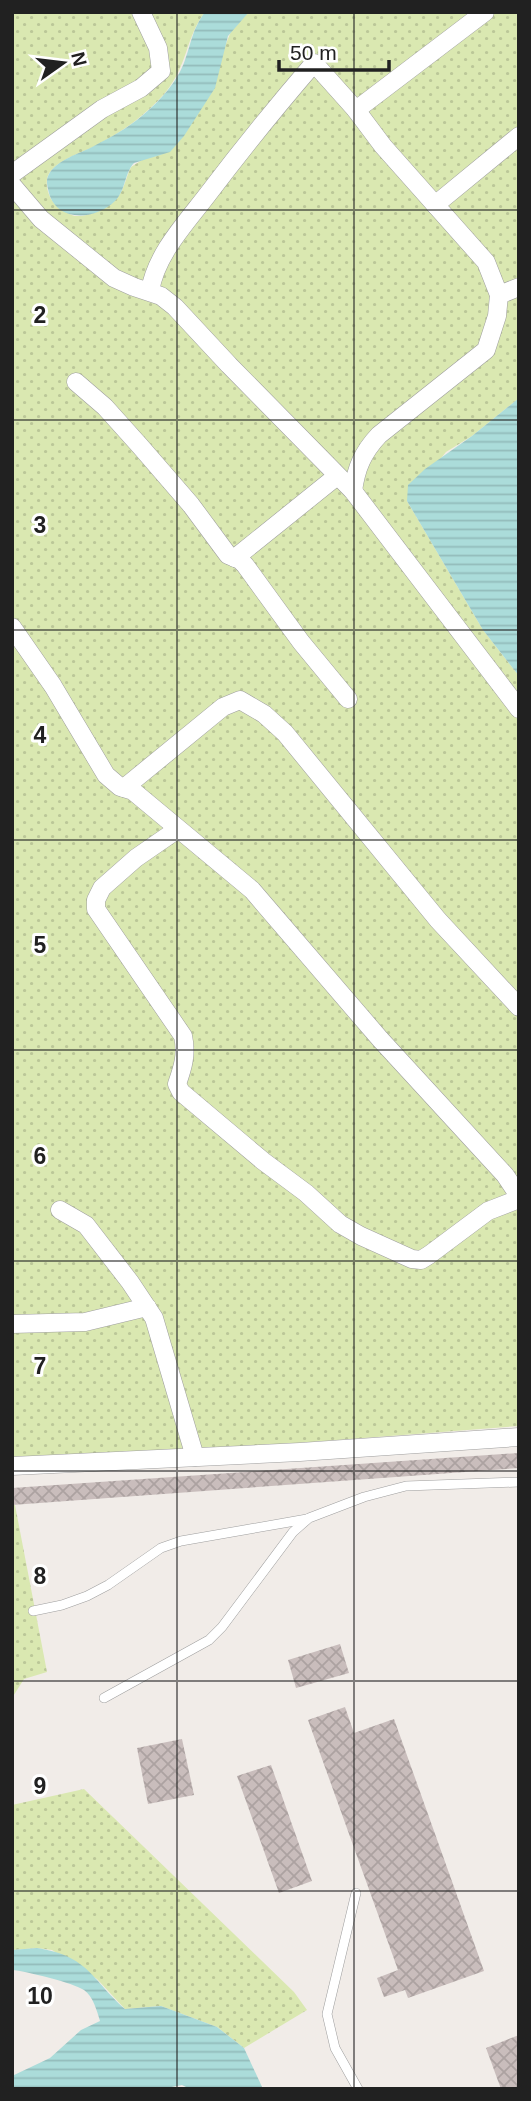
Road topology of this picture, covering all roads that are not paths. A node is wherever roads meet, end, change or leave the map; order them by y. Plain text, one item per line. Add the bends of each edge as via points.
1 (141, 12) edge
2 (485, 12) edge
3 (356, 110) junction
4 (519, 136) edge
5 (12, 174) edge
6 (12, 185) edge
7 (435, 205) junction
8 (519, 286) edge
9 (150, 291) junction
10 (499, 295) junction
11 (76, 382) dead end
12 (337, 476) junction
13 (353, 491) junction
14 (235, 558) junction
15 (12, 627) edge
16 (348, 699) dead end
17 (519, 709) edge
18 (124, 788) junction
19 (178, 829) junction
20 (519, 1007) edge
21 (519, 1198) edge
22 (60, 1210) dead end
23 (147, 1307) junction
24 (12, 1324) edge
25 (519, 1437) edge
26 (195, 1457) junction
27 (12, 1466) edge
28 (519, 1482) edge
29 (309, 1518) junction
30 (33, 1611) dead end
31 (104, 1698) dead end
32 (356, 1893) dead end
33 (358, 2089) edge

1 - 5 street via 158,48 161,71
2 - 3 street
3 - 7 street
3 - 9 street via 314,62 176,237 158,266
4 - 7 street
6 - 9 street via 41,219 114,278
7 - 10 street via 486,262
8 - 10 street
9 - 12 street via 175,307
10 - 13 street via 486,350 368,446
11 - 14 street via 105,407
12 - 13 street
12 - 14 street
13 - 17 street
14 - 16 street
15 - 18 street via 106,775
18 - 19 street
18 - 20 street via 223,706 240,700 249,704 285,733 438,919
19 - 21 street via 252,890 505,1175
19 - 21 street via 102,888 96,909 183,1036 185,1061 177,1084 181,1092 340,1224 412,1259 421,1260 488,1211
22 - 23 street via 86,1225
23 - 24 street via 85,1322
23 - 26 street via 159,1332
25 - 26 street
26 - 27 street
28 - 29 lane via 406,1486
29 - 30 lane via 181,1541 161,1548 87,1596
29 - 31 lane via 209,1640
32 - 33 lane via 327,2014 335,2048

